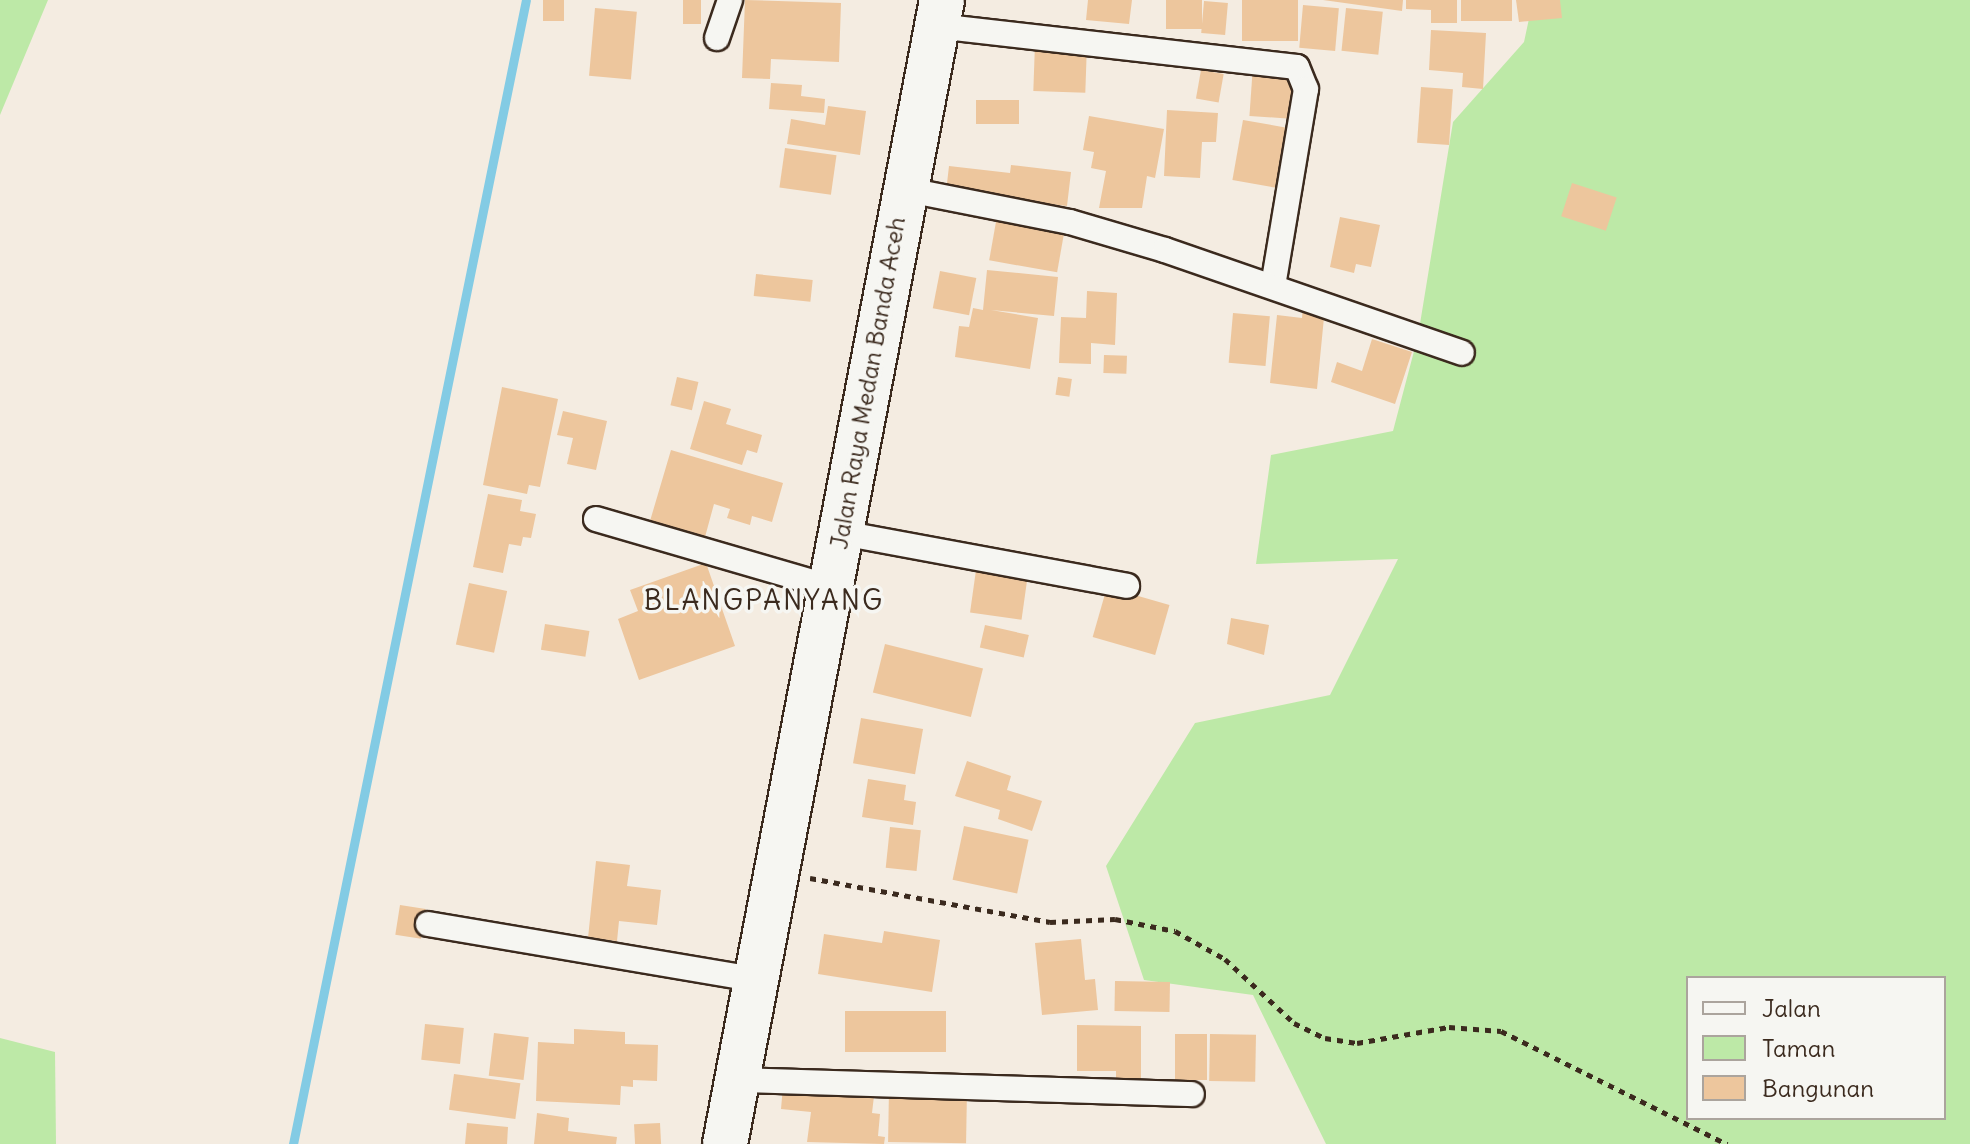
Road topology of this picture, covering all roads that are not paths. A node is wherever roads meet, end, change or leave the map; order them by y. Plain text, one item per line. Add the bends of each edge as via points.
1 (730, 0) edge
2 (939, 13) edge
3 (717, 38) dead end
4 (903, 189) junction
5 (1273, 286) junction
6 (1462, 353) dead end
7 (596, 519) dead end
8 (842, 533) junction
9 (1127, 586) dead end
10 (833, 588) junction
11 (428, 924) dead end
12 (758, 980) junction
13 (740, 1080) junction
14 (1192, 1094) dead end
15 (725, 1144) edge

1 - 3 street
2 - 4 highway, Jalan Raya Medan Banda Aceh
2 - 5 street via 1297,67 1306,89
4 - 5 street via 1070,222
4 - 8 highway, Jalan Raya Medan Banda Aceh
5 - 6 street
7 - 10 street
8 - 9 street
8 - 10 highway, Jalan Raya Medan Banda Aceh
10 - 12 highway, Jalan Raya Medan Banda Aceh
11 - 12 street
12 - 13 highway, Jalan Raya Medan Banda Aceh
13 - 14 street
13 - 15 highway, Jalan Raya Medan Banda Aceh

